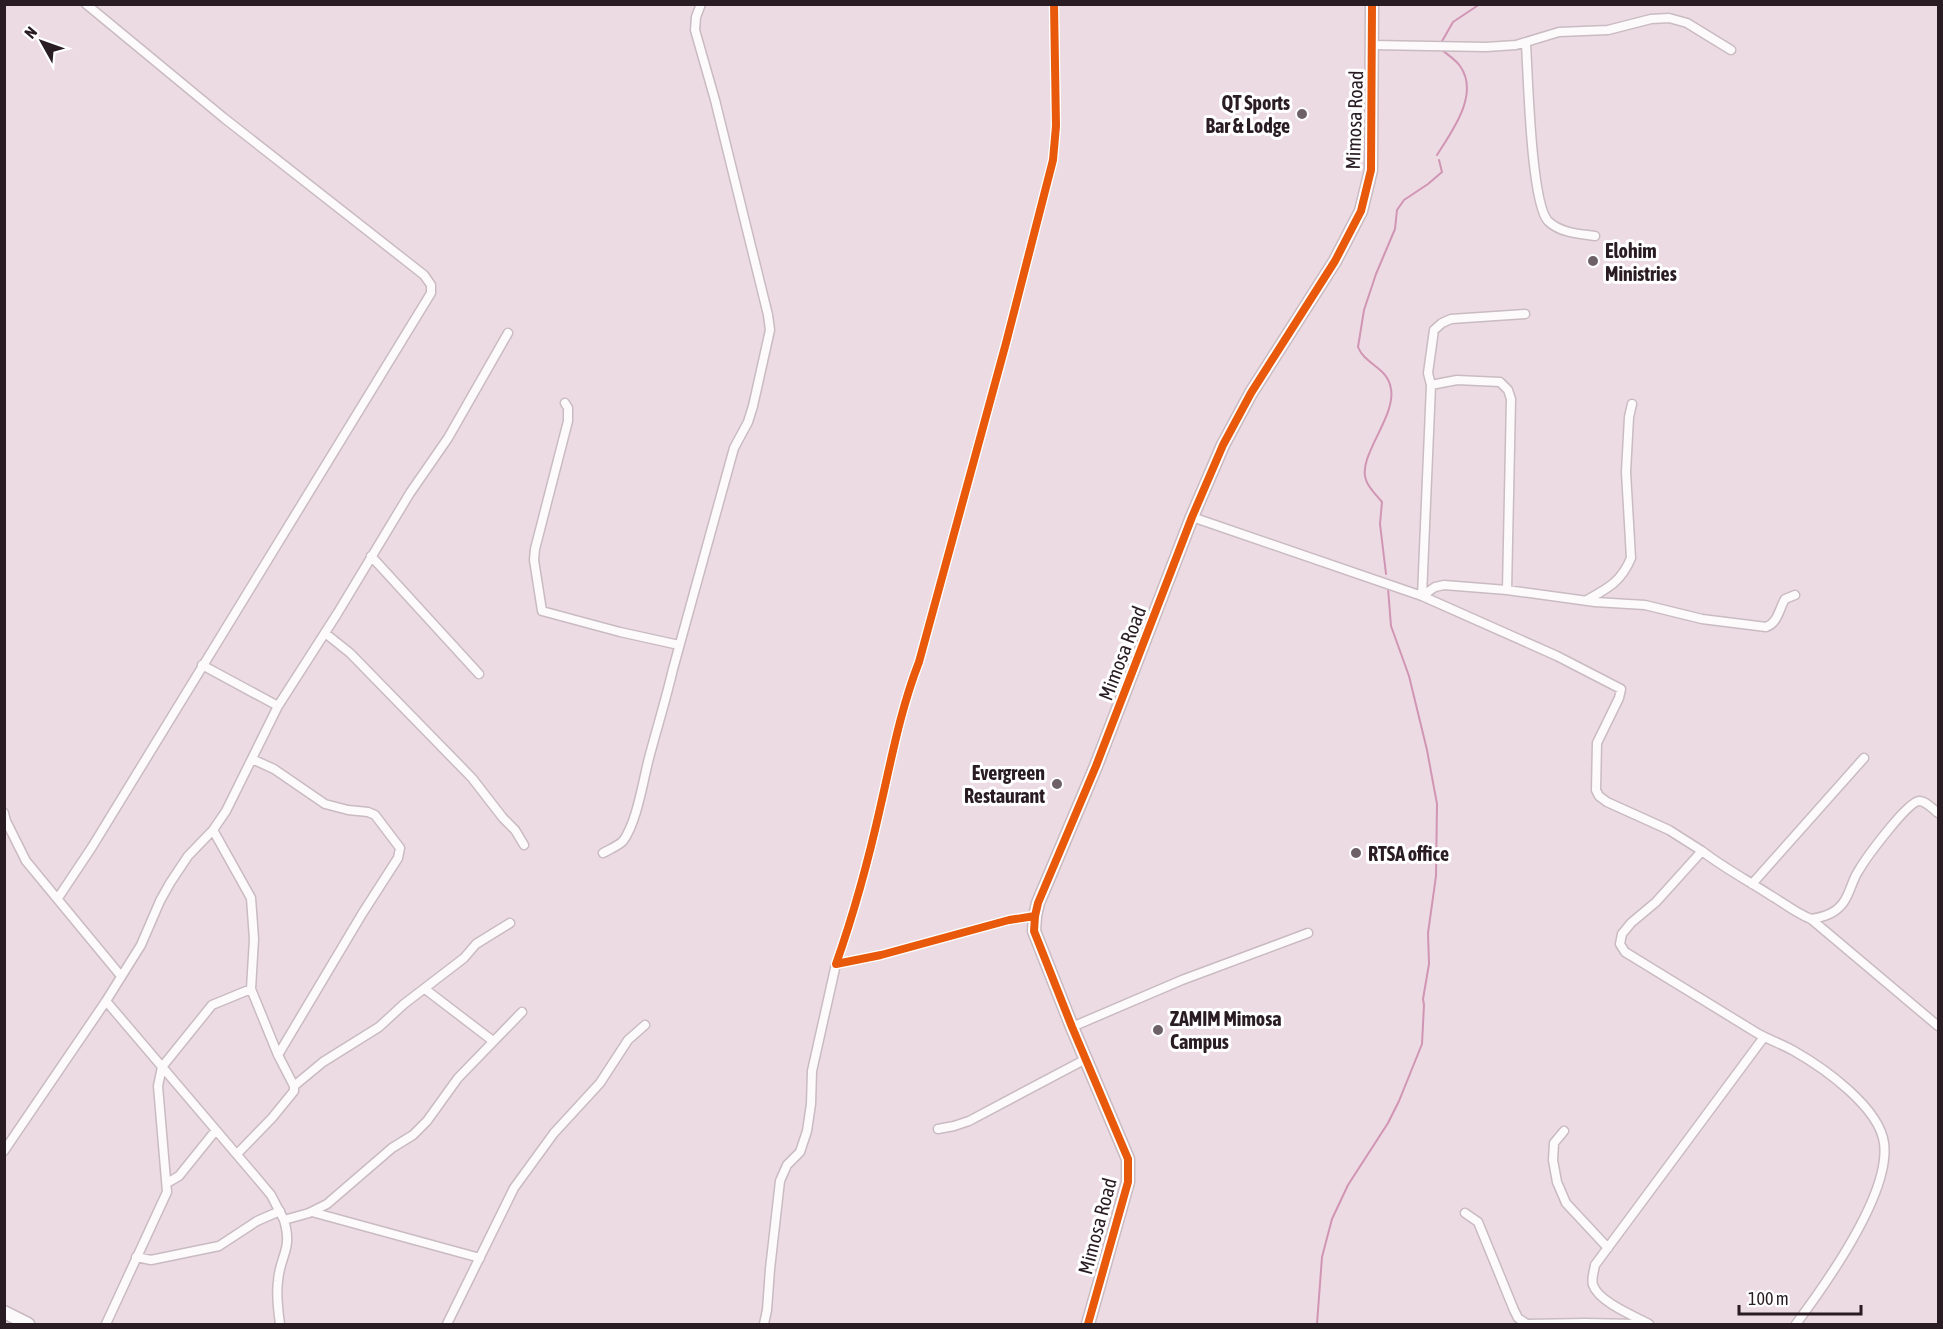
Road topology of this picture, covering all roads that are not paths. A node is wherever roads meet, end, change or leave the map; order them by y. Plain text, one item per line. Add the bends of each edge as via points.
1 (86, 4) edge
2 (701, 4) edge
3 (1054, 4) edge
4 (1372, 4) edge
5 (1526, 44) junction
6 (1372, 45) junction
7 (1731, 50) dead end
8 (1596, 236) dead end
9 (1525, 314) dead end
10 (508, 333) dead end
11 (1431, 385) junction
12 (565, 403) dead end
13 (1632, 404) dead end
14 (1192, 517) junction
15 (371, 556) junction
16 (1507, 590) junction
17 (1794, 595) dead end
18 (1422, 596) junction
19 (1586, 601) junction
20 (326, 633) junction
21 (679, 645) junction
22 (202, 665) junction
23 (479, 674) dead end
24 (278, 706) junction
25 (1864, 758) dead end
26 (252, 759) junction
27 (4, 813) edge
28 (1938, 813) edge
29 (213, 830) junction
30 (524, 845) dead end
31 (1702, 852) junction
32 (603, 853) dead end
33 (1752, 884) junction
34 (57, 898) junction
35 (1035, 916) junction
36 (1811, 919) junction
37 (510, 923) dead end
38 (1308, 933) dead end
39 (836, 964) junction
40 (121, 976) junction
41 (251, 989) junction
42 (425, 989) junction
43 (106, 1001) junction
44 (522, 1012) dead end
45 (645, 1025) dead end
46 (1072, 1026) junction
47 (1938, 1026) edge
48 (1764, 1037) junction
49 (493, 1041) junction
50 (278, 1055) junction
51 (1086, 1059) junction
52 (162, 1067) junction
53 (294, 1086) junction
54 (938, 1129) dead end
55 (216, 1130) junction
56 (1564, 1131) dead end
57 (4, 1151) edge
58 (237, 1154) junction
59 (167, 1183) junction
60 (280, 1211) junction
61 (312, 1212) junction
62 (1466, 1214) dead end
63 (284, 1220) junction
64 (1608, 1248) junction
65 (136, 1257) junction
66 (480, 1258) junction
67 (4, 1312) edge
68 (28, 1324) edge
69 (106, 1324) edge
70 (280, 1324) edge
71 (447, 1324) edge
72 (764, 1324) edge
73 (1088, 1324) edge
74 (1639, 1324) edge
75 (1649, 1324) edge
76 (1796, 1324) edge

1 - 22 street via 424,274 431,285 431,293
2 - 21 street via 695,30 770,330 753,406 734,448
3 - 39 street via 1053,160
4 - 6 street, Mimosa Road
5 - 6 street
5 - 7 street via 1558,32 1608,30 1669,18 1687,22
5 - 8 street via 1534,172 1542,212 1560,229
6 - 14 street, Mimosa Road via 1371,170 1361,211 1335,261 1235,419
9 - 11 street via 1442,323 1434,330 1428,373
10 - 15 street via 448,438
11 - 16 street via 1457,380 1500,382 1508,390
11 - 18 street
12 - 21 street via 568,421 534,555 542,611
13 - 19 street via 1626,472 1631,558 1619,579
14 - 18 street
14 - 35 street, Mimosa Road
15 - 20 street
15 - 23 street
16 - 18 street via 1444,585
16 - 19 street
17 - 19 street via 1785,599 1776,619 1766,627 1702,619 1645,605
18 - 31 street via 1621,689 1597,743 1596,790 1607,802 1669,830
20 - 24 street
20 - 30 street via 472,778
21 - 32 street via 635,816 621,843
22 - 24 street
22 - 34 street
24 - 26 street
25 - 33 street
26 - 29 street
26 - 50 street via 274,769 325,804 375,816 400,848 398,858
27 - 34 street via 26,861
28 - 36 street via 1924,802 1911,804 1859,869 1844,902 1830,915
29 - 40 street via 188,856 170,883 141,945
29 - 41 street via 251,898
31 - 33 street
31 - 48 street via 1631,923 1620,944 1625,952
33 - 36 street
34 - 40 street
35 - 39 street
35 - 46 street, Mimosa Road via 1034,931
36 - 47 street
37 - 42 street via 476,944
38 - 46 street
39 - 72 street via 812,1071 807,1131 800,1152 787,1165 780,1181
40 - 43 street
41 - 50 street
41 - 52 street via 212,1005
42 - 49 street
42 - 53 street via 379,1028 323,1062
43 - 52 street
43 - 57 street
44 - 49 street
45 - 66 street via 628,1040 600,1083 566,1118 529,1167 512,1192
46 - 51 street, Mimosa Road
48 - 64 street
48 - 76 street via 1826,1071 1856,1096 1884,1142 1885,1158 1871,1201 1829,1277
49 - 61 street via 419,1129
50 - 53 street
51 - 54 street via 969,1121
51 - 73 street, Mimosa Road via 1128,1159 1128,1182
52 - 55 street
52 - 59 street via 158,1086
53 - 58 street via 272,1118
55 - 58 street
55 - 59 street via 179,1176
56 - 64 street via 1554,1143 1557,1182 1566,1203
58 - 60 street
59 - 65 street via 167,1192
60 - 63 street
60 - 65 street via 219,1246 151,1260
61 - 63 street
61 - 66 street
62 - 74 street via 1478,1222 1522,1322
63 - 70 street via 288,1237 278,1280
64 - 75 street via 1595,1265 1592,1277 1596,1291
65 - 69 street
66 - 71 street
67 - 68 street

